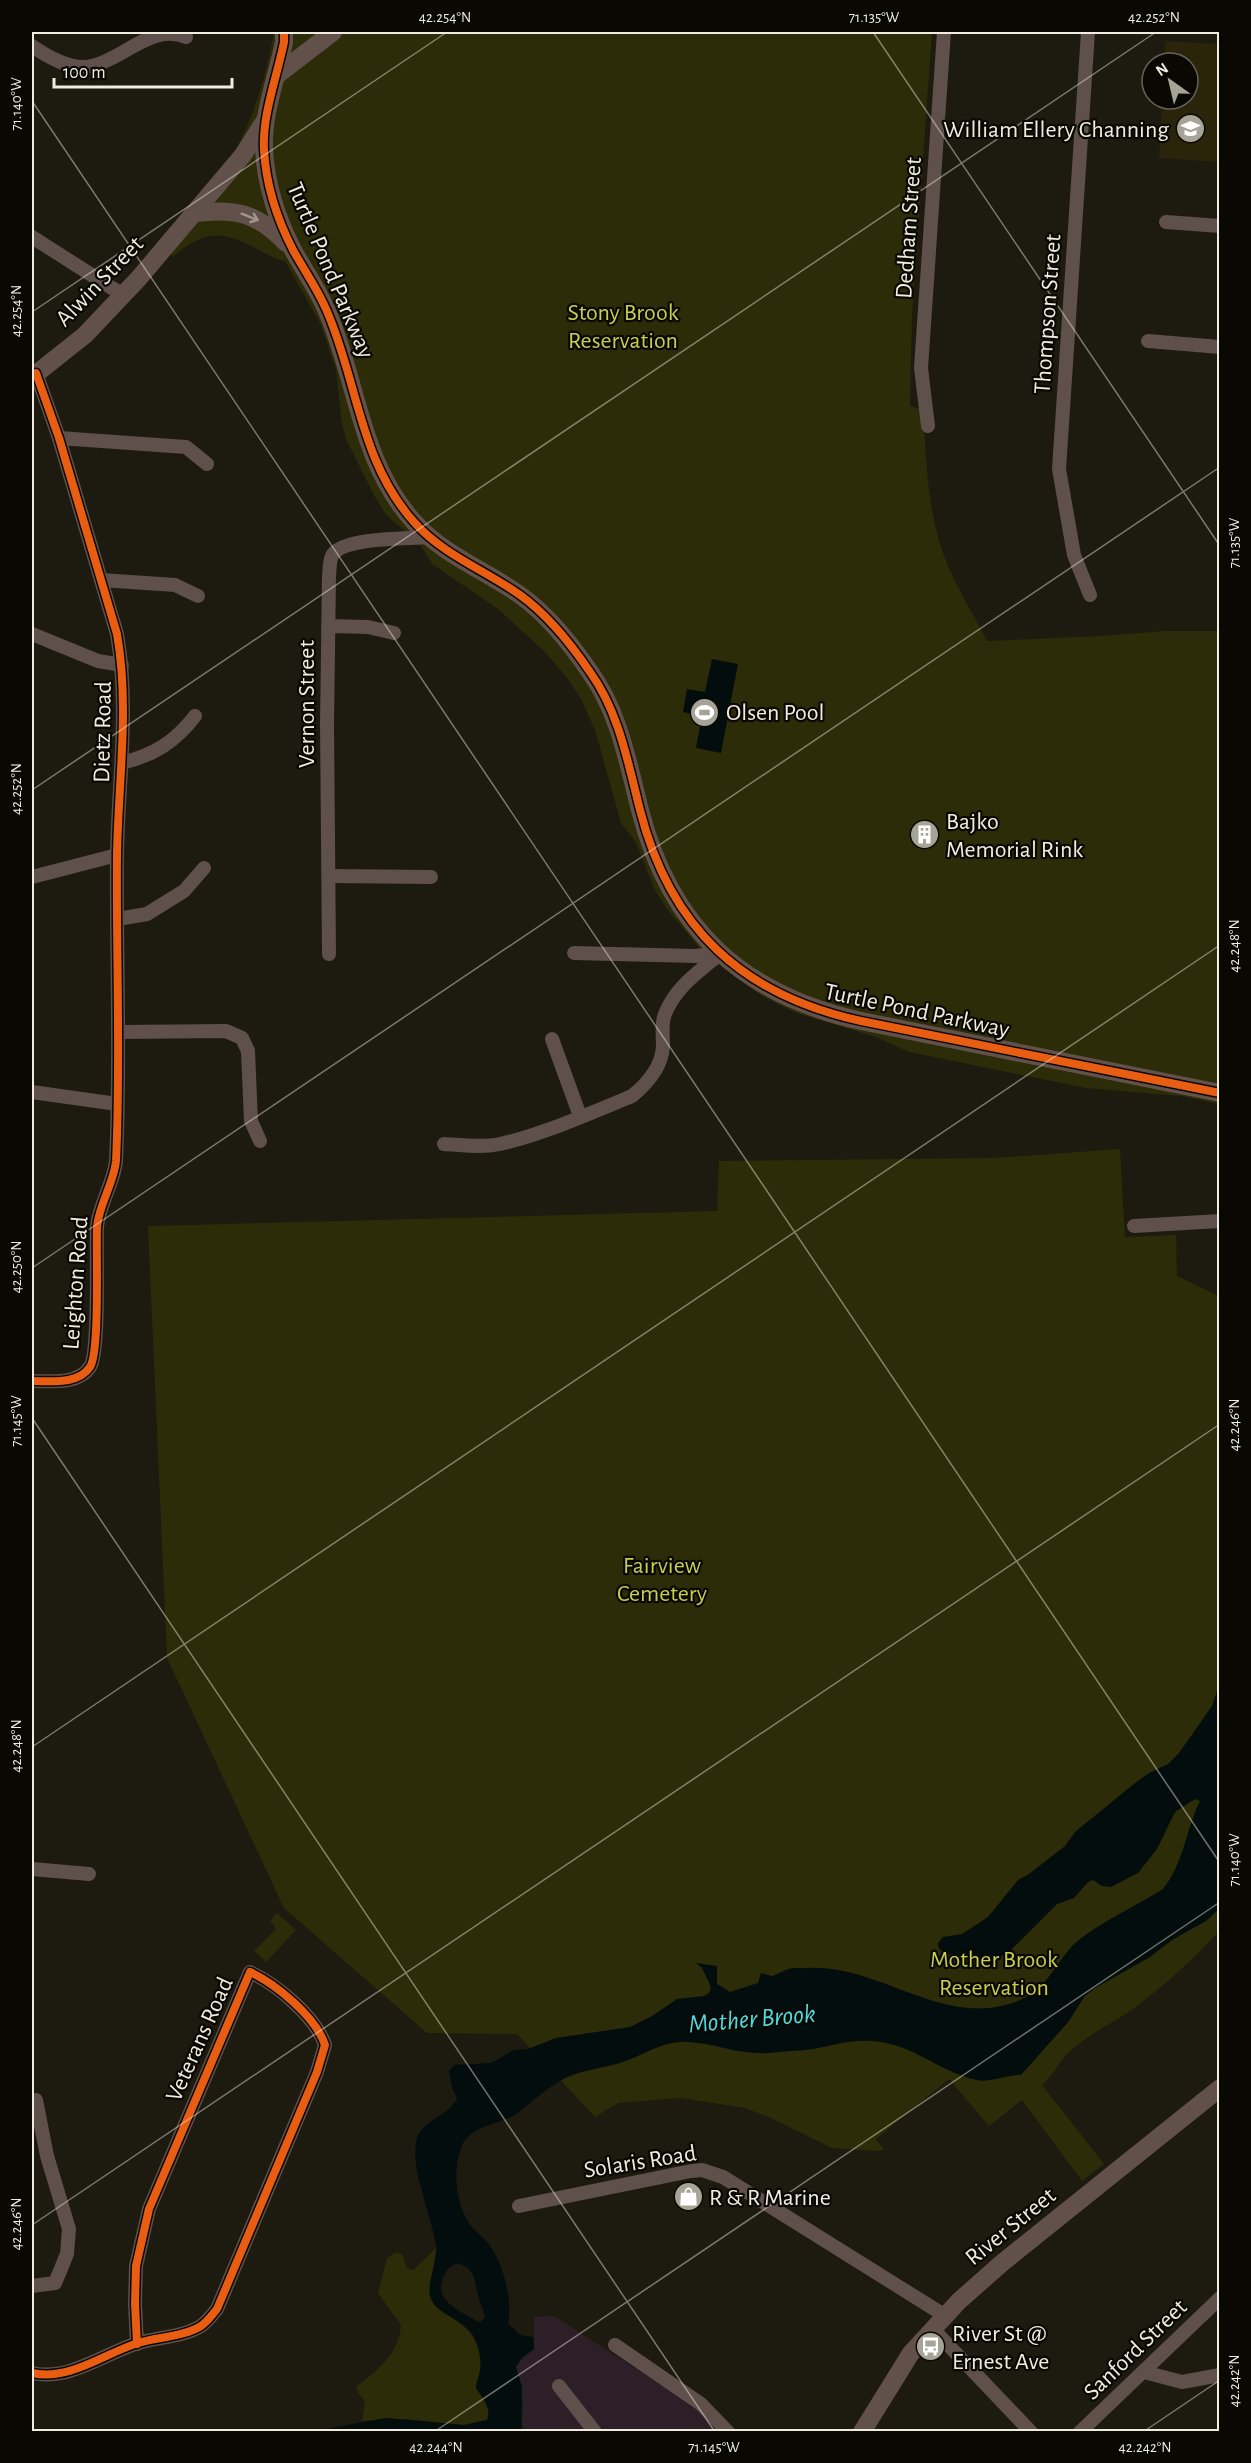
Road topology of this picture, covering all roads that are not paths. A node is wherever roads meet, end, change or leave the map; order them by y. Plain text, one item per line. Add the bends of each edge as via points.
1 (284, 32) edge
2 (333, 32) edge
3 (944, 32) edge
4 (1088, 32) edge
5 (186, 37) dead end
6 (32, 46) edge
7 (277, 75) junction
8 (266, 118) junction
9 (195, 213) junction
10 (1166, 222) dead end
11 (1220, 226) edge
12 (32, 237) edge
13 (294, 251) junction
14 (123, 295) junction
15 (1148, 341) dead end
16 (1220, 347) edge
17 (34, 375) edge
18 (928, 426) dead end
19 (59, 438) junction
20 (207, 464) dead end
21 (428, 537) junction
22 (101, 580) junction
23 (1090, 595) dead end
24 (198, 596) dead end
25 (328, 626) junction
26 (394, 633) dead end
27 (32, 634) edge
28 (122, 665) junction
29 (195, 716) dead end
30 (122, 763) junction
31 (117, 855) junction
32 (204, 868) dead end
33 (330, 876) junction
34 (32, 877) edge
35 (431, 877) dead end
36 (118, 919) junction
37 (574, 953) dead end
38 (722, 953) junction
39 (329, 954) dead end
40 (119, 1032) junction
41 (552, 1040) dead end
42 (32, 1092) edge
43 (1220, 1093) edge
44 (117, 1104) junction
45 (580, 1116) junction
46 (260, 1142) dead end
47 (444, 1144) dead end
48 (1220, 1221) edge
49 (1134, 1226) dead end
50 (32, 1381) edge
51 (32, 1869) edge
52 (89, 1874) dead end
53 (1220, 2088) edge
54 (36, 2100) dead end
55 (519, 2206) dead end
56 (32, 2286) edge
57 (1220, 2298) edge
58 (938, 2322) junction
59 (137, 2344) junction
60 (615, 2345) dead end
61 (1144, 2372) junction
62 (32, 2373) edge
63 (1220, 2376) edge
64 (559, 2386) dead end
65 (595, 2432) edge
66 (728, 2432) edge
67 (862, 2432) edge
68 (1031, 2432) edge
69 (1080, 2432) edge

1 - 7 main road, Turtle Pond Parkway
2 - 7 main road
3 - 18 street, Dedham Street via 921,368
4 - 23 street, Thompson Street via 1059,469 1074,555
5 - 6 street via 178,33 159,34 91,67 49,58
7 - 8 main road, Turtle Pond Parkway
8 - 9 main road, Alwin Street via 243,155
8 - 13 main road, Turtle Pond Parkway via 263,148 269,184 276,212
9 -> 13 main road via 233,211 247,215 275,232
9 - 14 main road, Alwin Street
10 - 11 street
12 - 14 street
13 - 21 main road, Turtle Pond Parkway via 326,309 343,351 381,476 398,503
14 - 17 main road, Alwin Street via 85,335
15 - 16 street
17 - 19 street, Dietz Road
19 - 20 street via 186,447
19 - 22 street, Dietz Road
21 - 25 street, Vernon Street via 339,548 331,556
21 - 38 main road, Turtle Pond Parkway via 536,608 592,675 615,719 651,853 682,911
22 - 24 street via 175,585
22 - 28 street, Dietz Road
25 - 26 street via 368,627
25 - 33 street, Vernon Street
27 - 28 street via 98,662
28 - 30 street, Dietz Road
29 - 30 street via 178,737 143,758
30 - 31 street, Dietz Road
31 - 34 street
31 - 36 street, Dietz Road
32 - 36 street via 184,891 147,914
33 - 35 street
33 - 39 street, Vernon Street
36 - 40 street, Dietz Road
37 - 38 street
38 - 43 main road, Turtle Pond Parkway via 756,982 834,1015
38 - 45 street via 682,986 671,1001 664,1016 660,1062 646,1085 633,1096
40 - 44 street, Dietz Road
40 - 46 street via 226,1031 242,1038 248,1051 251,1121
41 - 45 street
42 - 44 street
44 - 50 street, Leighton Road via 116,1165 98,1223 95,1355 84,1375 73,1380
45 - 47 street via 500,1144
48 - 49 street
51 - 52 street
53 - 58 main road, River Street via 994,2270
54 - 56 street via 47,2156 69,2229 68,2254 55,2283
55 - 58 street, Solaris Road via 691,2171 712,2172
57 - 61 street, Sanford Street
58 - 67 main road, River Street via 902,2366
58 - 68 street, Solaris Road
59 - 59 street, Veterans Road via 191,2330 210,2319 217,2309 323,2055 325,2045 315,2026 280,1990 250,1972 148,2209 136,2266
59 - 62 street, Veterans Road via 67,2372
60 - 66 street via 701,2404
61 - 63 street via 1182,2382
61 - 69 street, Sanford Street
64 - 65 street

